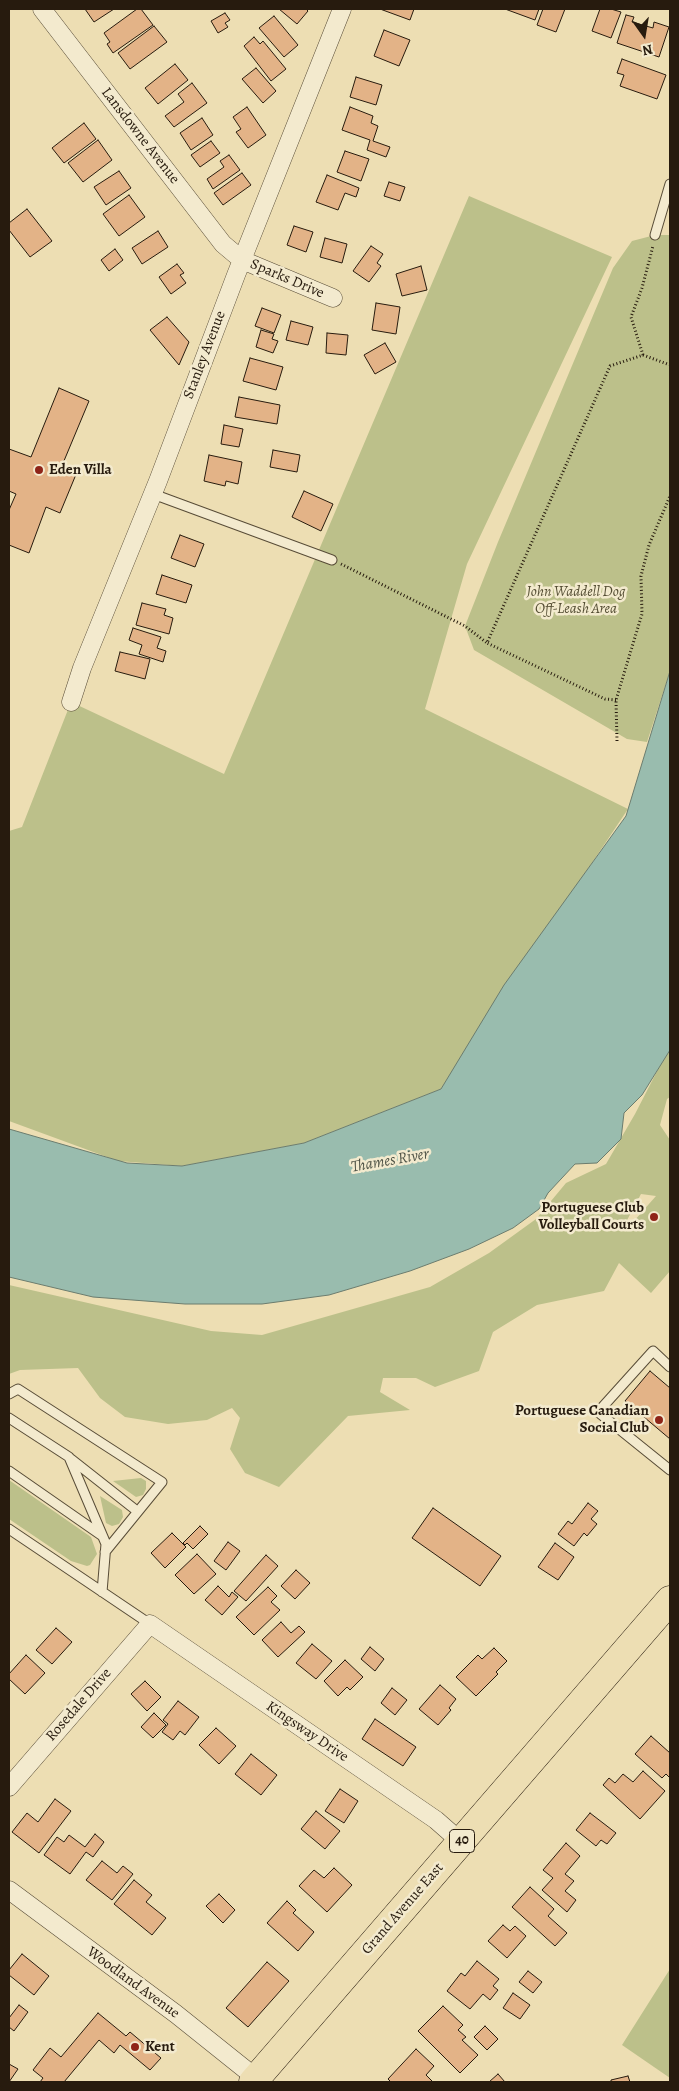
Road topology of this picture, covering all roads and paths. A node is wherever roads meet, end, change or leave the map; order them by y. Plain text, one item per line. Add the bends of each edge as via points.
1 (42, 9) edge
2 (342, 9) edge
3 (670, 184) edge
4 (655, 235) joint
5 (242, 260) junction
6 (333, 298) dead end
7 (643, 355) junction
8 (670, 365) edge
9 (153, 494) junction
10 (670, 496) edge
11 (332, 560) joint
12 (488, 642) junction
13 (616, 700) junction
14 (71, 702) dead end
15 (617, 741) dead end
16 (670, 1367) edge
17 (9, 1394) edge
18 (9, 1418) edge
19 (69, 1457) junction
20 (670, 1470) edge
21 (9, 1471) edge
22 (137, 1512) junction
23 (9, 1529) edge
24 (102, 1535) junction
25 (105, 1552) junction
26 (102, 1592) junction
27 (670, 1600) edge
28 (150, 1624) junction
29 (9, 1787) edge
30 (460, 1842) junction
31 (9, 1890) edge
32 (255, 2080) edge

1 - 5 street, Lansdowne Avenue via 223,244
2 - 5 street, Stanley Avenue
3 - 4 lane
4 - 7 path via 651,260 631,317
5 - 6 street, Sparks Drive
5 - 9 street, Stanley Avenue
7 - 8 path
7 - 12 path via 610,366
9 - 11 lane
9 - 14 street, Stanley Avenue
10 - 13 path via 649,545 641,576 642,614
11 - 12 path via 465,626
12 - 13 path via 606,699
13 - 15 path
16 - 20 lane via 653,1351 598,1412
17 - 22 lane via 18,1389 162,1482
18 - 19 lane
19 - 22 lane
19 - 24 lane
21 - 24 lane
22 - 25 lane
23 - 26 lane
24 - 25 lane
25 - 26 lane
26 - 28 lane
27 - 30 main road, Grand Avenue East / 40
28 - 29 street, Rosedale Drive
28 - 30 street, Kingsway Drive via 436,1820
30 - 32 main road, Grand Avenue East / 40
31 - 32 street, Woodland Avenue via 176,2014

